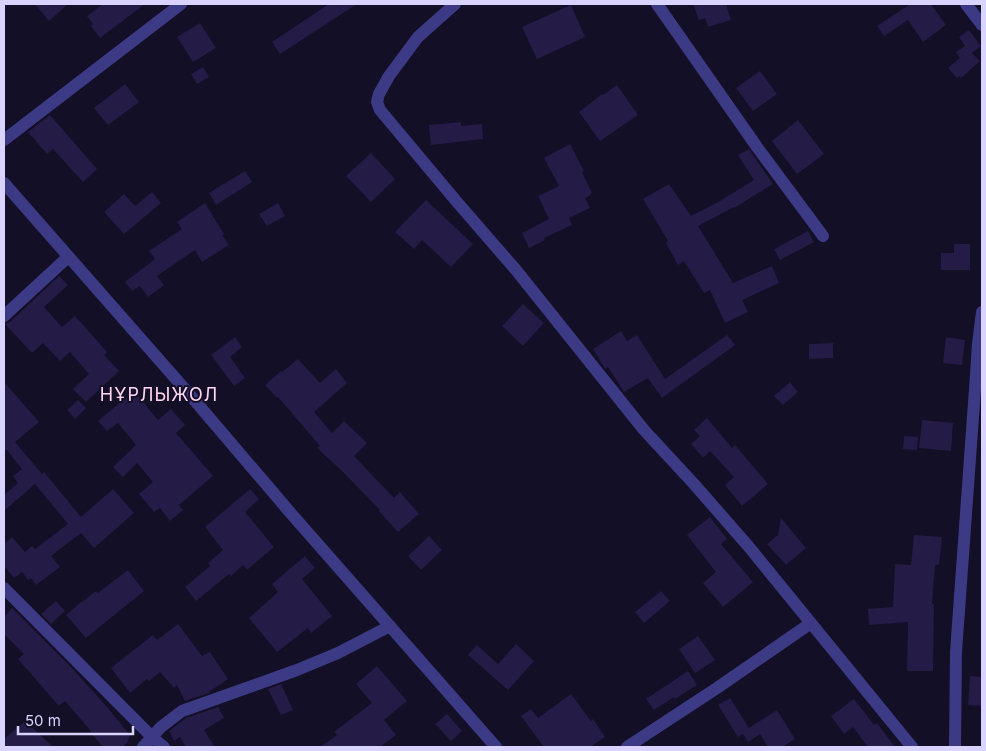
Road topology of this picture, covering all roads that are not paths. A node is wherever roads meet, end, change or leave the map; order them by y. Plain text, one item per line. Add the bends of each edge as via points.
1 (181, 4) edge
2 (455, 4) edge
3 (657, 4) edge
4 (966, 4) edge
5 (982, 25) edge
6 (4, 140) edge
7 (4, 184) edge
8 (823, 236) dead end
9 (68, 257) junction
10 (982, 312) edge
11 (4, 316) edge
12 (4, 588) edge
13 (811, 623) junction
14 (390, 626) junction
15 (152, 737) junction
16 (143, 747) edge
17 (164, 747) edge
18 (496, 747) edge
19 (628, 747) edge
20 (912, 747) edge
21 (955, 747) edge

1 - 6 street
2 - 13 street via 418,37 389,76 379,94 380,110 516,270 644,430 743,540
3 - 8 street
4 - 5 street
7 - 9 street
9 - 11 street
9 - 14 street
10 - 21 street via 956,652
12 - 15 street
13 - 19 street
13 - 20 street
14 - 15 street via 297,670 182,711
14 - 18 street
15 - 16 street
15 - 17 street

